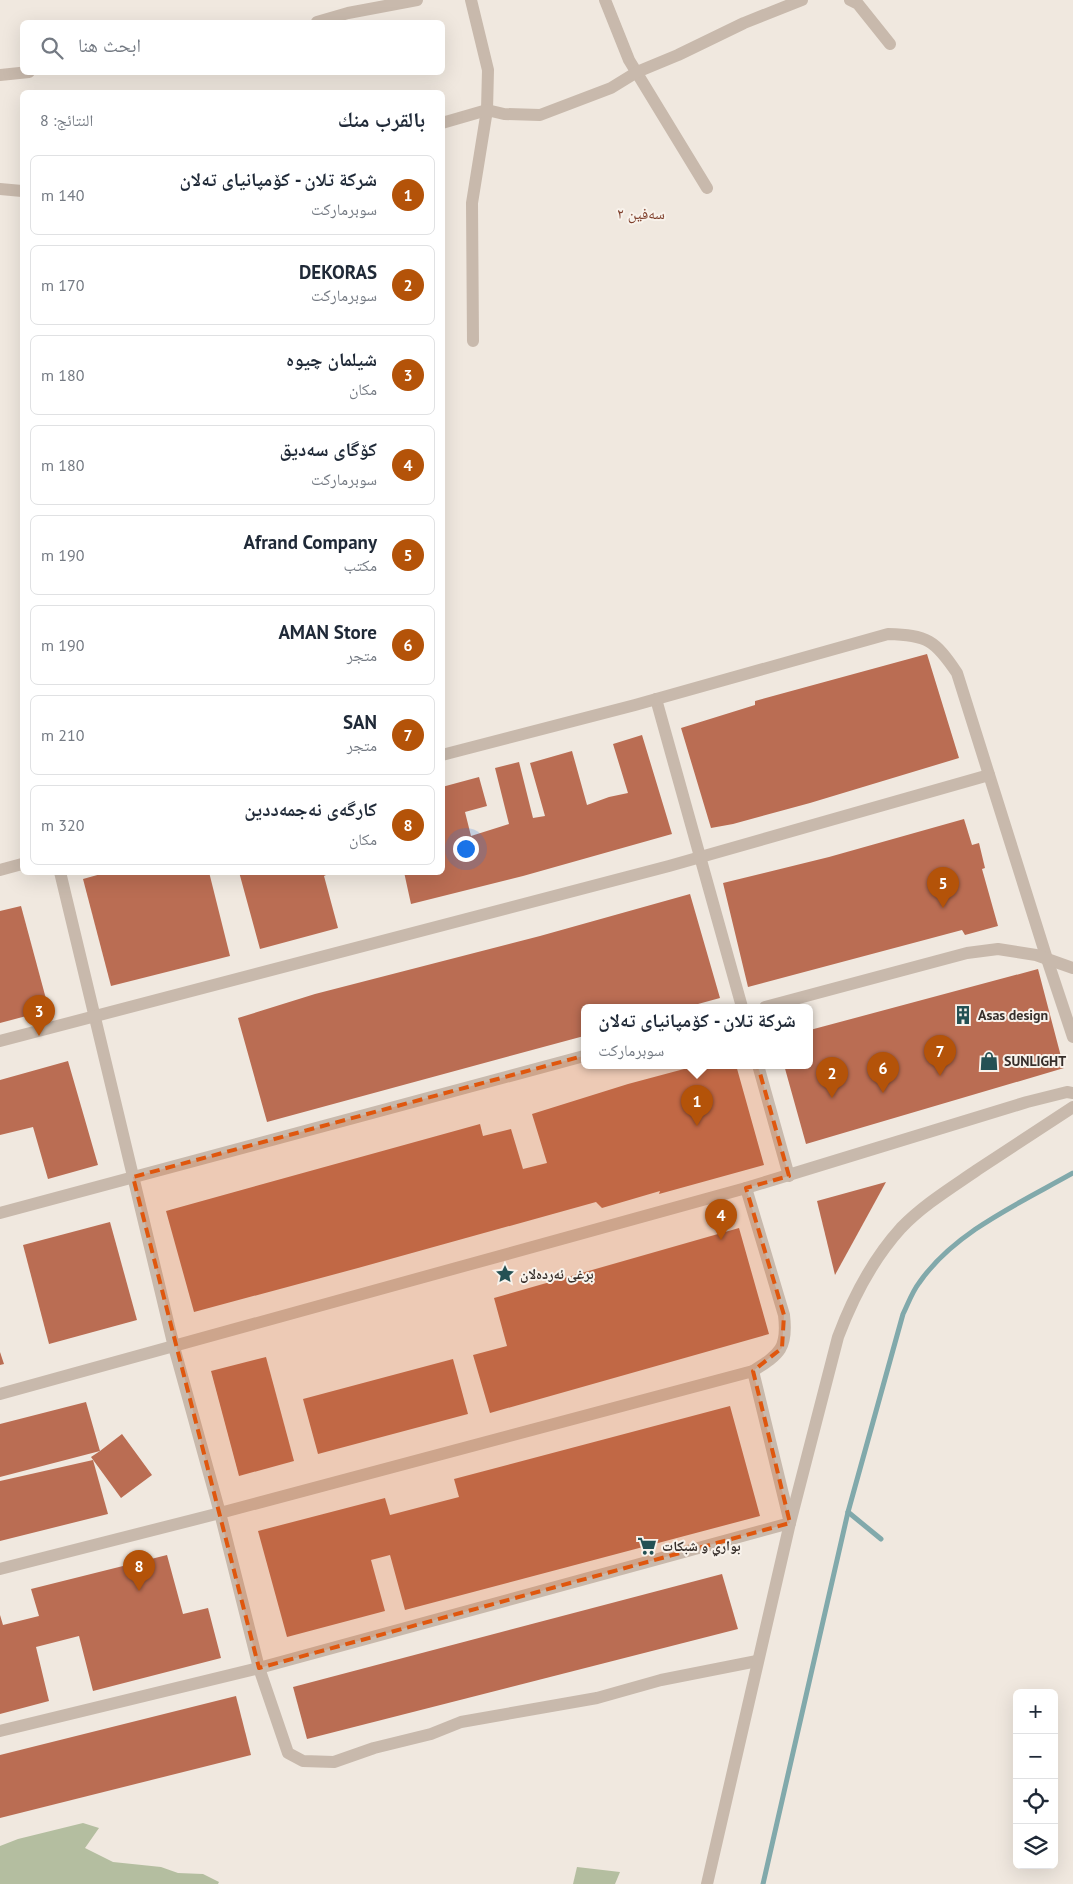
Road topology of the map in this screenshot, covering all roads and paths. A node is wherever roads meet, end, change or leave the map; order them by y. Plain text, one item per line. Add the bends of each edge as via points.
1 (416, 0) edge
2 (471, 0) edge
3 (604, 0) edge
4 (802, 0) edge
5 (850, 0) edge
6 (324, 20) edge
7 (890, 44) dead end
8 (637, 72) junction
9 (20, 73) edge
10 (0, 75) edge
11 (487, 110) junction
12 (445, 121) edge
13 (707, 188) dead end
14 (0, 189) edge
15 (20, 191) edge
16 (473, 341) dead end
17 (656, 699) junction
18 (445, 754) edge
19 (989, 775) junction
20 (701, 857) junction
21 (20, 865) edge
22 (0, 870) edge
23 (61, 875) edge
24 (1047, 959) junction
25 (1073, 968) edge
26 (741, 1004) edge
27 (776, 1004) edge
28 (95, 1016) junction
29 (1073, 1037) edge
30 (0, 1041) edge
31 (581, 1057) edge
32 (759, 1069) edge
33 (1073, 1093) edge
34 (1073, 1106) edge
35 (789, 1176) junction
36 (133, 1177) junction
37 (746, 1188) junction
38 (0, 1213) edge
39 (174, 1347) junction
40 (753, 1371) junction
41 (0, 1394) edge
42 (220, 1513) junction
43 (790, 1523) junction
44 (0, 1569) edge
45 (757, 1662) junction
46 (259, 1668) junction
47 (0, 1731) edge
48 (707, 1884) edge

1 - 6 street
2 - 11 street via 488,70
3 - 8 street
4 - 8 street
5 - 7 street via 858,4
8 - 11 street via 611,88 540,115
8 - 13 street
9 - 10 street
11 - 12 street
11 - 16 street via 472,203
14 - 15 street
17 - 18 street
17 - 19 street via 888,634 908,634 924,638 944,653 957,673
17 - 20 street
19 - 20 street
19 - 24 street
20 - 26 street
20 - 28 street
21 - 22 street
23 - 28 street
24 - 25 street
24 - 27 street via 998,949 967,953
24 - 29 street
28 - 30 street
28 - 36 street
31 - 36 street
32 - 35 street
33 - 35 street via 1026,1102
34 - 43 street via 924,1207 881,1253 849,1307 838,1336
35 - 37 street
36 - 38 street
36 - 39 street
37 - 39 street
37 - 40 street via 784,1315 786,1333 782,1348
39 - 41 street
39 - 42 street
40 - 42 street
40 - 43 street
42 - 44 street
42 - 46 street
43 - 45 street
43 - 46 street
45 - 46 street via 661,1680 597,1698 461,1722 334,1762 303,1761 288,1753
45 - 48 street
46 - 47 street

